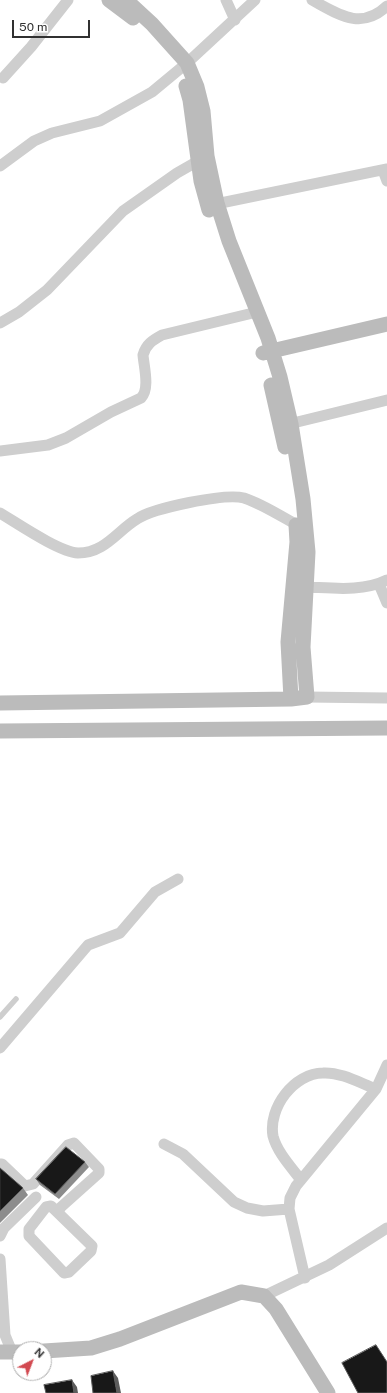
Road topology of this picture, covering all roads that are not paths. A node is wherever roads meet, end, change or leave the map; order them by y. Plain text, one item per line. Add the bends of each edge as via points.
1 (68, 0) edge
2 (109, 0) edge
3 (126, 0) edge
4 (226, 0) edge
5 (255, 0) edge
6 (312, 0) edge
7 (387, 6) edge
8 (235, 20) junction
9 (183, 66) junction
10 (3, 78) dead end
11 (198, 161) junction
12 (0, 166) edge
13 (385, 170) edge
14 (387, 181) edge
15 (213, 205) junction
16 (252, 313) junction
17 (0, 323) edge
18 (387, 324) edge
19 (267, 352) junction
20 (387, 400) edge
21 (286, 425) junction
22 (0, 451) edge
23 (0, 514) edge
24 (296, 524) junction
25 (383, 582) edge
26 (300, 586) junction
27 (387, 603) edge
28 (288, 642) junction
29 (303, 644) junction
30 (307, 697) junction
31 (387, 698) edge
32 (291, 699) junction
33 (0, 703) edge
34 (387, 728) edge
35 (0, 731) edge
36 (178, 879) dead end
37 (16, 999) dead end
38 (0, 1017) edge
39 (0, 1048) edge
40 (387, 1065) edge
41 (376, 1089) junction
42 (164, 1144) dead end
43 (0, 1164) edge
44 (301, 1180) junction
45 (29, 1186) junction
46 (36, 1197) junction
47 (46, 1207) junction
48 (290, 1209) junction
49 (58, 1212) junction
50 (387, 1228) edge
51 (0, 1236) edge
52 (0, 1259) edge
53 (304, 1278) junction
54 (264, 1296) junction
55 (2, 1302) edge
56 (52, 1350) edge
57 (11, 1352) edge
58 (328, 1393) edge

1 - 10 street
2 - 9 street via 146,28
3 - 9 street via 152,24
4 - 8 street
5 - 8 street
6 - 7 street via 351,19 362,19 376,14
8 - 9 street
9 - 11 street
9 - 12 street via 152,92 100,121 52,133 34,141
9 - 15 street via 197,87 203,110
11 - 15 street
11 - 17 street via 123,211 47,290
13 - 14 street
13 - 15 street
15 - 16 street via 229,242
16 - 19 street
16 - 22 street via 162,335 151,341 143,355 146,386 141,398 48,445
18 - 19 street
19 - 21 street
20 - 21 street
21 - 24 street
21 - 26 street via 303,499 308,552
23 - 24 street via 43,538 79,553 105,545 137,518 155,511 218,498 242,498
24 - 26 street
25 - 26 street via 356,588
25 - 27 street
26 - 28 street
26 - 29 street
28 - 29 street
28 - 32 street
29 - 30 street
30 - 31 street
30 - 32 street
32 - 33 street
34 - 35 street
36 - 39 street via 155,892 120,933 88,945
37 - 38 lane
40 - 41 street
41 - 44 street
41 - 44 street via 340,1075 323,1072 296,1084 285,1095 273,1120 273,1136 280,1152
42 - 48 street via 183,1154 234,1202 263,1211
43 - 45 street via 25,1186
44 - 48 street via 290,1198
45 - 46 street
45 - 49 street via 68,1145 74,1143 99,1169 99,1173
46 - 47 street
46 - 51 street via 4,1228
47 - 49 street via 51,1206
47 - 49 street via 29,1229 29,1236 64,1273 70,1272 91,1251 92,1246
48 - 53 street
50 - 53 street
52 - 55 street
53 - 54 street
54 - 56 street via 241,1292 91,1348
54 - 58 street via 276,1309
55 - 57 street via 4,1334

